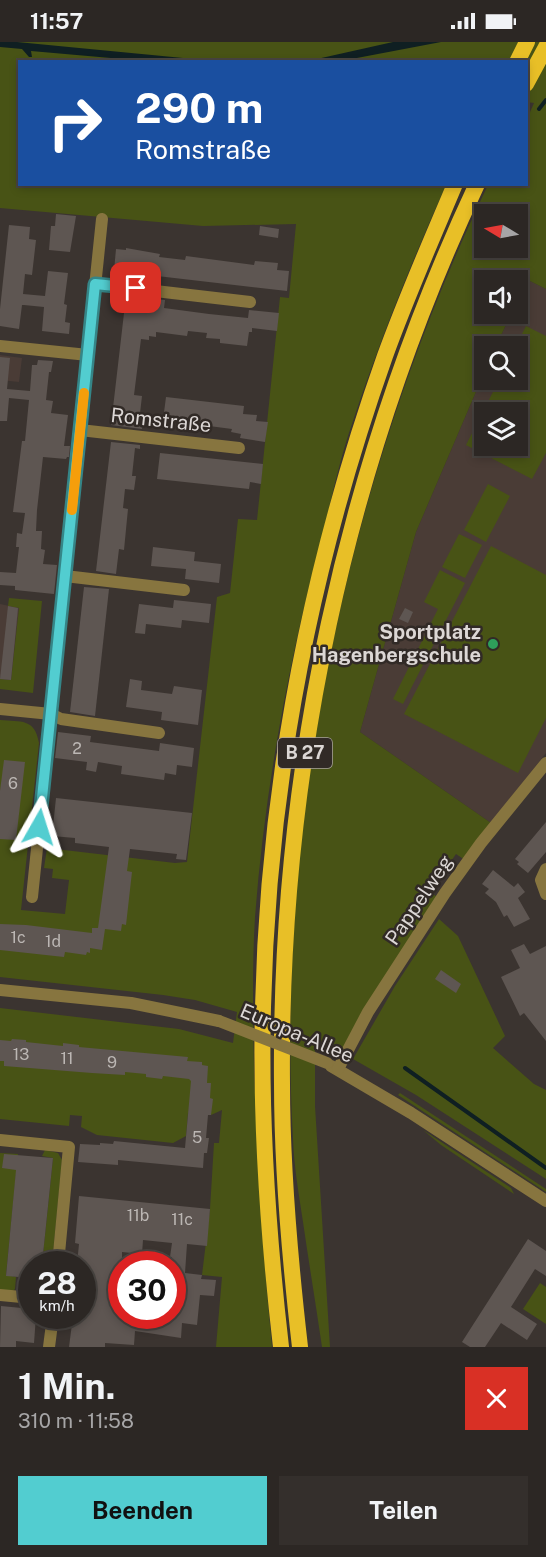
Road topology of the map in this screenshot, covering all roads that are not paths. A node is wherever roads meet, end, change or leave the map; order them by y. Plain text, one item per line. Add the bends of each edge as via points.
1 (527, 42) edge
2 (546, 47) edge
3 (518, 60) edge
4 (528, 80) edge
5 (454, 186) edge
6 (476, 186) edge
7 (102, 219) dead end
8 (95, 284) junction
9 (250, 302) dead end
10 (0, 346) edge
11 (88, 355) junction
12 (80, 430) junction
13 (238, 448) dead end
14 (65, 576) junction
15 (184, 590) dead end
16 (0, 709) edge
17 (51, 714) junction
18 (159, 733) dead end
19 (546, 763) edge
20 (546, 869) edge
21 (546, 894) edge
22 (32, 897) dead end
23 (0, 990) edge
24 (332, 1066) junction
25 (0, 1140) edge
26 (546, 1201) edge
27 (59, 1251) edge
28 (0, 1295) edge
29 (18, 1297) edge
30 (51, 1329) edge
31 (49, 1347) edge
32 (281, 1347) edge
33 (300, 1347) edge

1 - 3 highway
2 - 4 highway
5 - 32 highway, B 27 via 402,311 356,442 312,610 286,747 268,912 262,1062 267,1197
6 - 33 highway, B 27 via 423,311 367,472 330,617 305,752 288,903 282,1059 286,1192
7 - 8 street, Romstraße
8 - 9 street
8 - 11 street, Romstraße
10 - 11 street
11 - 12 street, Romstraße
12 - 13 street, Romstraße
12 - 14 street, Romstraße
14 - 15 street
14 - 17 street, Romstraße
16 - 17 street
17 - 18 street via 61,719
17 - 22 street, Romstraße
19 - 24 street, Pappelweg via 446,893
20 - 21 street via 541,880
23 - 24 street, Europa-Allee, bridge via 131,1003 219,1021
24 - 26 street, Europa-Allee
25 - 27 street via 69,1147
28 - 29 street
30 - 31 street

